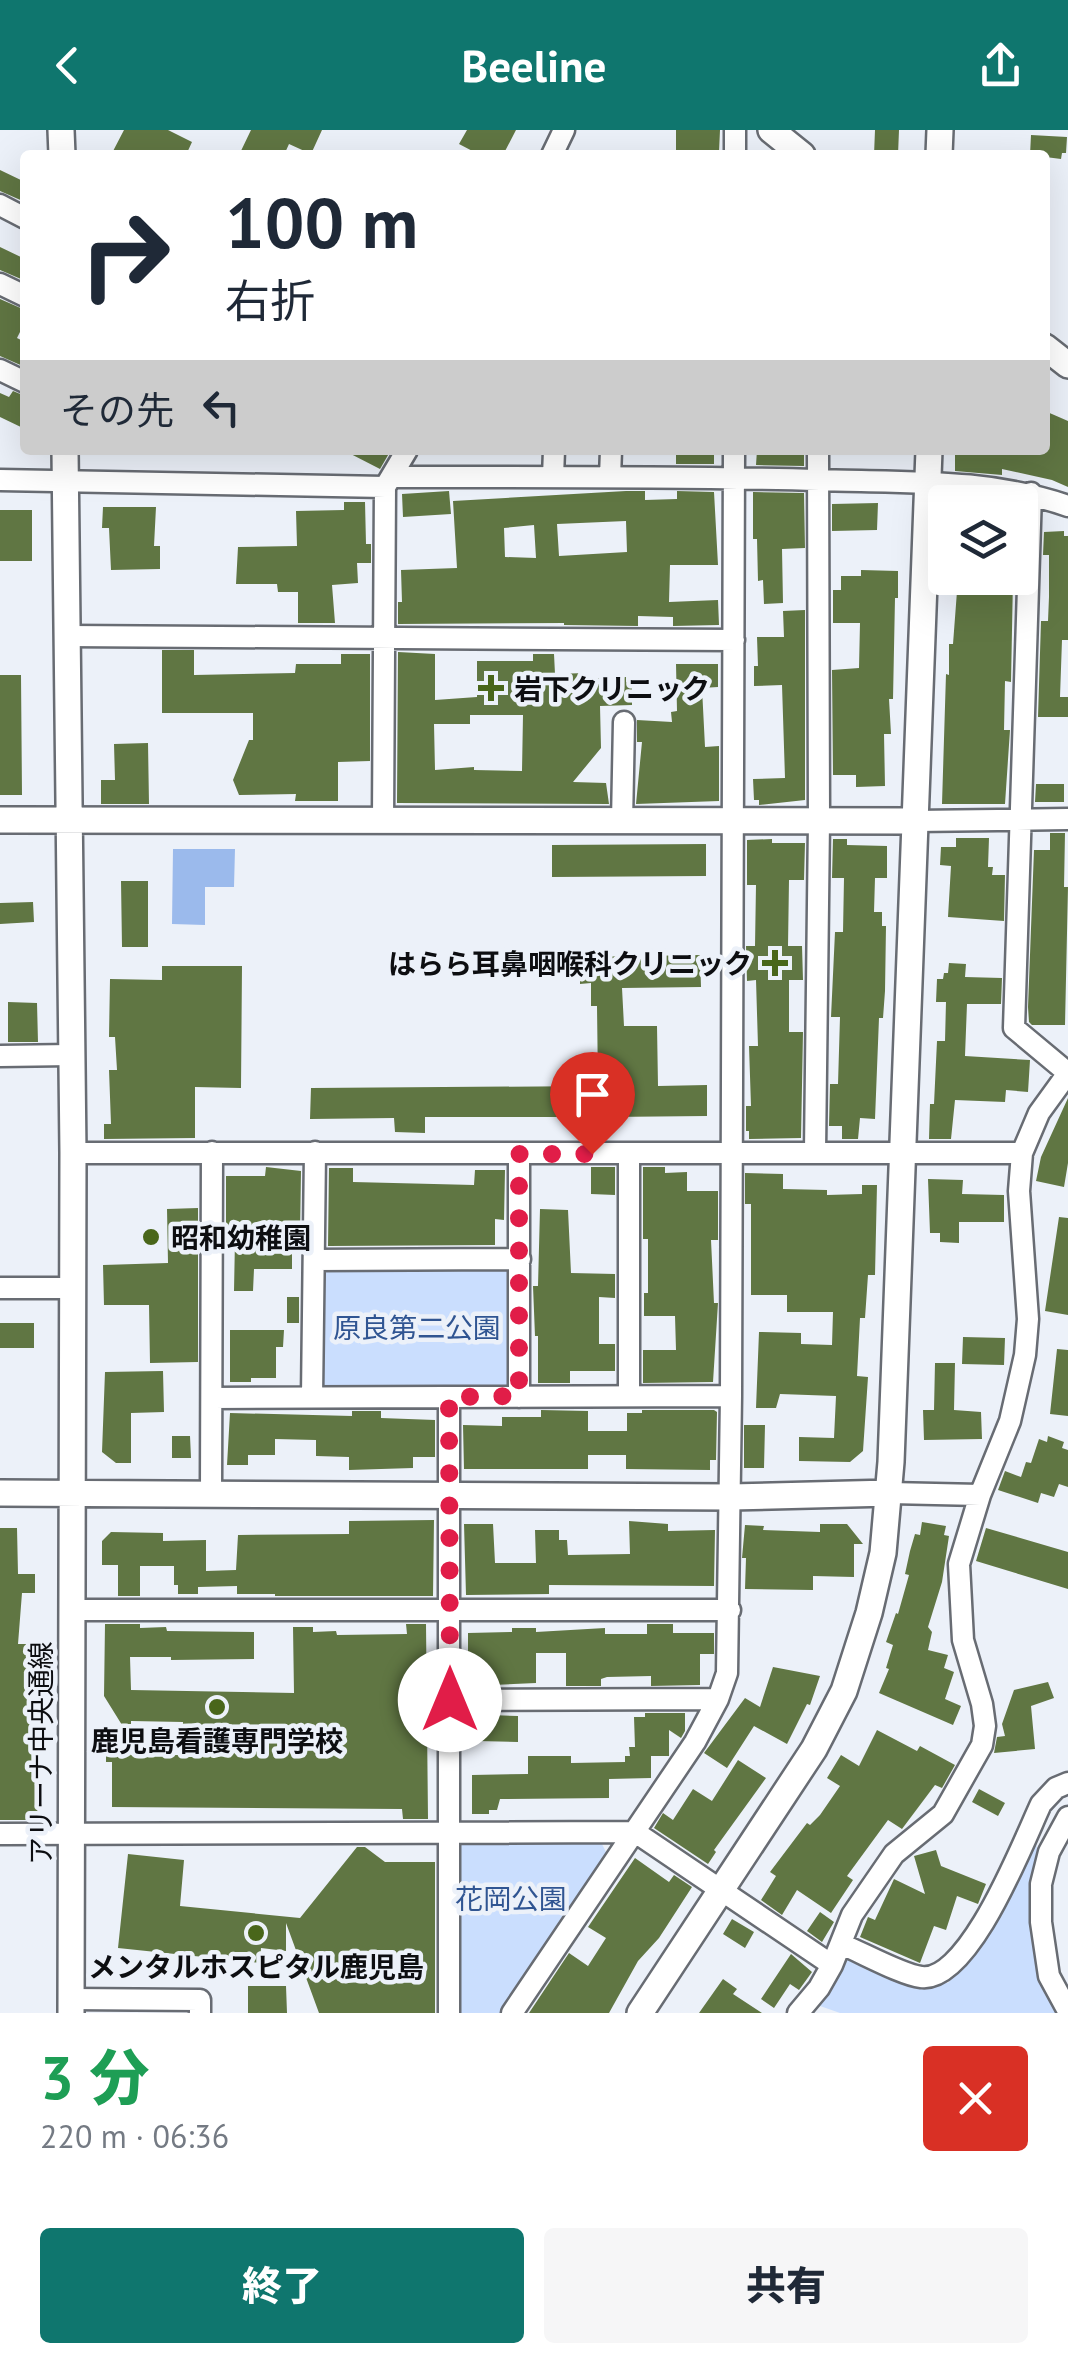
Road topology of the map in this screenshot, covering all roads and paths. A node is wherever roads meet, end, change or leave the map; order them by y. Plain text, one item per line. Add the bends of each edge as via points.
1 (771, 130) edge
2 (796, 150) edge
3 (65, 455) edge
4 (404, 455) edge
5 (554, 455) edge
6 (610, 455) edge
7 (734, 455) edge
8 (818, 455) edge
9 (928, 455) edge
10 (553, 477) junction
11 (610, 477) junction
12 (734, 478) junction
13 (0, 480) edge
14 (818, 480) junction
15 (66, 481) junction
16 (390, 482) junction
17 (928, 483) junction
18 (976, 485) edge
19 (1038, 495) edge
20 (1068, 506) edge
21 (1028, 595) edge
22 (66, 636) junction
23 (385, 640) junction
24 (734, 640) junction
25 (624, 722) dead end
26 (383, 819) junction
27 (0, 820) edge
28 (71, 820) junction
29 (820, 820) junction
30 (1020, 820) junction
31 (1068, 820) edge
32 (915, 821) junction
33 (622, 822) junction
34 (733, 822) junction
35 (71, 1054) junction
36 (0, 1056) edge
37 (1068, 1073) edge
38 (212, 1152) junction
39 (314, 1152) junction
40 (816, 1152) junction
41 (904, 1152) junction
42 (73, 1153) junction
43 (1022, 1153) junction
44 (519, 1154) junction
45 (628, 1154) junction
46 (732, 1155) junction
47 (520, 1259) junction
48 (314, 1260) junction
49 (0, 1288) edge
50 (70, 1288) junction
51 (519, 1396) junction
52 (629, 1396) junction
53 (731, 1396) junction
54 (312, 1397) junction
55 (449, 1397) junction
56 (212, 1398) junction
57 (72, 1493) junction
58 (890, 1493) junction
59 (0, 1494) edge
60 (211, 1494) junction
61 (450, 1494) junction
62 (980, 1494) junction
63 (730, 1497) junction
64 (71, 1610) junction
65 (730, 1610) junction
66 (449, 1612) junction
67 (450, 1700) junction
68 (718, 1700) junction
69 (1068, 1783) edge
70 (1068, 1817) edge
71 (451, 1832) junction
72 (635, 1832) junction
73 (70, 1833) junction
74 (0, 1834) edge
75 (722, 1888) junction
76 (841, 1944) junction
77 (832, 1965) junction
78 (70, 2006) edge
79 (1068, 2011) edge
80 (200, 2013) edge
81 (449, 2013) edge
82 (512, 2013) edge
83 (640, 2013) edge
84 (798, 2013) edge

1 - 2 street
3 - 15 street, アリーナ中央通線
4 - 16 street
5 - 10 street
6 - 11 street
7 - 12 street
8 - 14 street
9 - 17 street
10 - 11 street
10 - 16 street
11 - 12 street
12 - 14 street
12 - 24 street
13 - 15 street
14 - 17 street
14 - 29 street
15 - 16 street
15 - 22 street, アリーナ中央通線
16 - 23 street
17 - 18 street
17 - 32 street
19 - 20 street
21 - 30 street
22 - 23 street
22 - 28 street, アリーナ中央通線
23 - 24 street
23 - 26 street
24 - 34 street
25 - 33 street
26 - 28 street
26 - 33 street
27 - 28 street
28 - 35 street, アリーナ中央通線
29 - 32 street
29 - 34 street
29 - 40 street
30 - 31 street
30 - 32 street
30 - 37 street via 1014,1028
32 - 41 street
33 - 34 street
34 - 46 street
35 - 36 street
35 - 42 street, アリーナ中央通線
37 - 43 street via 1039,1113
38 - 39 street
38 - 42 street
38 - 56 street
39 - 44 street
39 - 48 street
40 - 41 street
40 - 46 street
41 - 43 street
41 - 58 street
42 - 50 street, アリーナ中央通線
43 - 62 street via 1025,1355 1010,1420
44 - 45 street
44 - 47 street
45 - 46 street
45 - 52 street
46 - 53 street
47 - 48 street
47 - 51 street
48 - 54 street
49 - 50 street
50 - 57 street, アリーナ中央通線
51 - 52 street
51 - 55 street
52 - 53 street
53 - 63 street
54 - 55 street
54 - 56 street
55 - 61 street
56 - 60 street
57 - 59 street
57 - 60 street
57 - 64 street, アリーナ中央通線
58 - 62 street
58 - 63 street
58 - 75 street via 873,1598 844,1691 814,1749
60 - 61 street
61 - 63 street
61 - 66 street
62 - 76 street via 959,1564 964,1640 985,1726 982,1745 944,1814 894,1854 852,1915
63 - 65 street
64 - 66 street
64 - 73 street, アリーナ中央通線
65 - 66 street
65 - 68 street via 727,1674
66 - 67 street
67 - 68 street
67 - 71 street
68 - 72 street
69 - 76 street via 1041,1804 993,1906 952,1965 922,1978
70 - 79 street via 1049,1852 1041,1903 1049,1976
71 - 72 street
71 - 73 street
71 - 81 street
72 - 75 street
72 - 82 street
73 - 74 street
73 - 78 street, アリーナ中央通線
75 - 77 street
75 - 83 street
76 - 77 street
77 - 84 street
78 - 80 street via 200,2000

